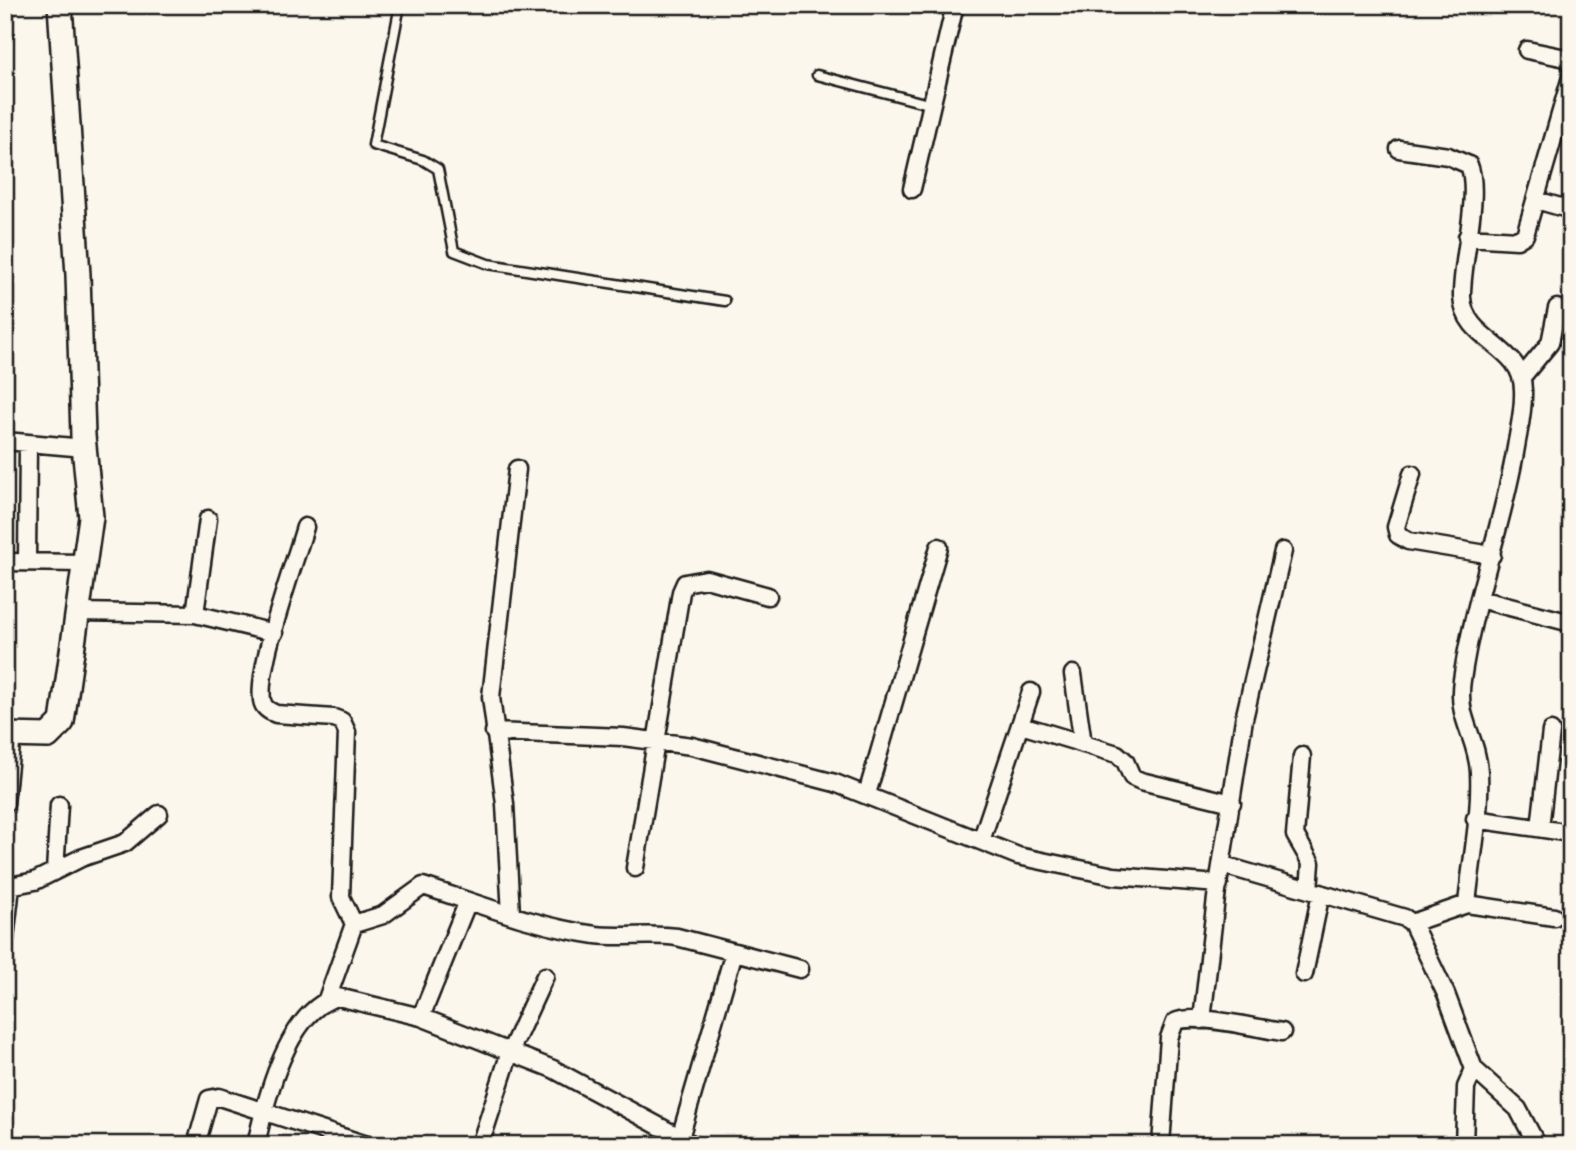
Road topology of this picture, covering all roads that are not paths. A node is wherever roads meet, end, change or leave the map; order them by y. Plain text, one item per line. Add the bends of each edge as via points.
1 (60, 5) edge
2 (400, 5) edge
3 (955, 5) edge
4 (1527, 50) dead end
5 (1571, 64) edge
6 (817, 75) dead end
7 (1571, 77) edge
8 (932, 105) junction
9 (1399, 149) dead end
10 (912, 189) dead end
11 (1536, 200) junction
12 (1571, 210) edge
13 (1467, 237) junction
14 (725, 300) dead end
15 (1557, 308) dead end
16 (1522, 377) junction
17 (5, 441) edge
18 (28, 443) junction
19 (85, 448) junction
20 (517, 469) dead end
21 (1412, 474) dead end
22 (208, 519) dead end
23 (305, 527) dead end
24 (939, 547) dead end
25 (1283, 551) dead end
26 (1492, 555) junction
27 (5, 562) edge
28 (27, 562) junction
29 (85, 562) junction
30 (768, 596) dead end
31 (1479, 599) junction
32 (78, 612) junction
33 (195, 614) junction
34 (1571, 623) edge
35 (274, 633) junction
36 (1073, 674) dead end
37 (1031, 692) dead end
38 (1021, 725) junction
39 (494, 732) junction
40 (1551, 732) dead end
41 (9, 735) edge
42 (655, 740) junction
43 (1083, 744) junction
44 (1302, 756) dead end
45 (867, 794) junction
46 (1232, 803) junction
47 (5, 804) edge
48 (59, 804) dead end
49 (159, 814) dead end
50 (1475, 819) junction
51 (1540, 828) junction
52 (1571, 833) edge
53 (981, 841) junction
54 (1223, 865) junction
55 (635, 869) dead end
56 (55, 871) junction
57 (1219, 884) junction
58 (8, 887) edge
59 (1315, 892) junction
60 (467, 901) junction
61 (1467, 904) junction
62 (511, 915) junction
63 (1554, 917) dead end
64 (354, 923) junction
65 (1412, 923) junction
66 (5, 939) edge
67 (734, 952) junction
68 (800, 969) dead end
69 (1304, 974) dead end
70 (545, 976) dead end
71 (327, 999) junction
72 (421, 1017) junction
73 (1202, 1020) junction
74 (1282, 1032) dead end
75 (510, 1052) junction
76 (1474, 1069) junction
77 (263, 1110) junction
78 (687, 1141) edge
79 (1161, 1144) edge
80 (196, 1145) edge
81 (256, 1145) edge
82 (367, 1145) edge
83 (480, 1145) edge
84 (1464, 1145) edge
85 (1537, 1145) edge

1 - 19 street
2 - 14 lane via 373,145 438,169 454,251 488,264
3 - 8 street
4 - 5 street via 1566,58
6 - 8 lane
7 - 11 street
8 - 10 street
9 - 13 street via 1448,156 1469,165
11 - 12 street
11 - 13 street via 1522,238
13 - 16 street via 1465,313 1479,334 1509,356
15 - 16 street via 1550,343
16 - 26 street via 1522,408 1509,488
17 - 18 street
18 - 19 street
18 - 28 street
19 - 29 street via 91,509
20 - 39 street via 491,697
21 - 26 street via 1396,527 1398,535 1408,541
22 - 33 street
23 - 35 street
24 - 45 street
25 - 46 street via 1244,719
26 - 31 street
27 - 28 street
28 - 29 street
29 - 32 street
30 - 42 street via 706,579 685,583
31 - 34 street
31 - 50 street via 1460,696 1479,771
32 - 33 street
32 - 41 street via 62,722 48,736
33 - 35 street
35 - 64 street via 262,691 267,710 334,718 342,721 347,732 341,897
36 - 43 street
37 - 38 street
38 - 43 street
38 - 53 street
39 - 42 street
39 - 62 street via 505,804
40 - 51 street
41 - 47 street
42 - 45 street
42 - 55 street
43 - 46 street via 1122,757 1132,777 1141,781
44 - 59 street via 1295,835 1311,863
45 - 53 street
46 - 54 street
48 - 56 street
49 - 56 street via 125,843
50 - 51 street
50 - 61 street
51 - 52 street
53 - 57 street via 1063,867 1139,879
54 - 57 street
54 - 59 street
56 - 58 street
57 - 73 street
58 - 66 street
59 - 65 street
59 - 69 street
60 - 62 street
60 - 64 street via 423,886 383,915
60 - 72 street
61 - 63 street
61 - 65 street
62 - 67 street via 598,935 657,934
64 - 71 street
65 - 76 street via 1446,994
67 - 68 street
67 - 78 street
70 - 75 street
71 - 72 street via 351,998
71 - 77 street via 313,1010 275,1068
72 - 75 street
73 - 74 street
73 - 79 street via 1180,1019 1171,1028
75 - 78 street via 586,1085
75 - 83 street
76 - 84 street via 1466,1087
76 - 85 street via 1518,1109
77 - 80 street via 219,1097 209,1099
77 - 81 street
77 - 82 street

